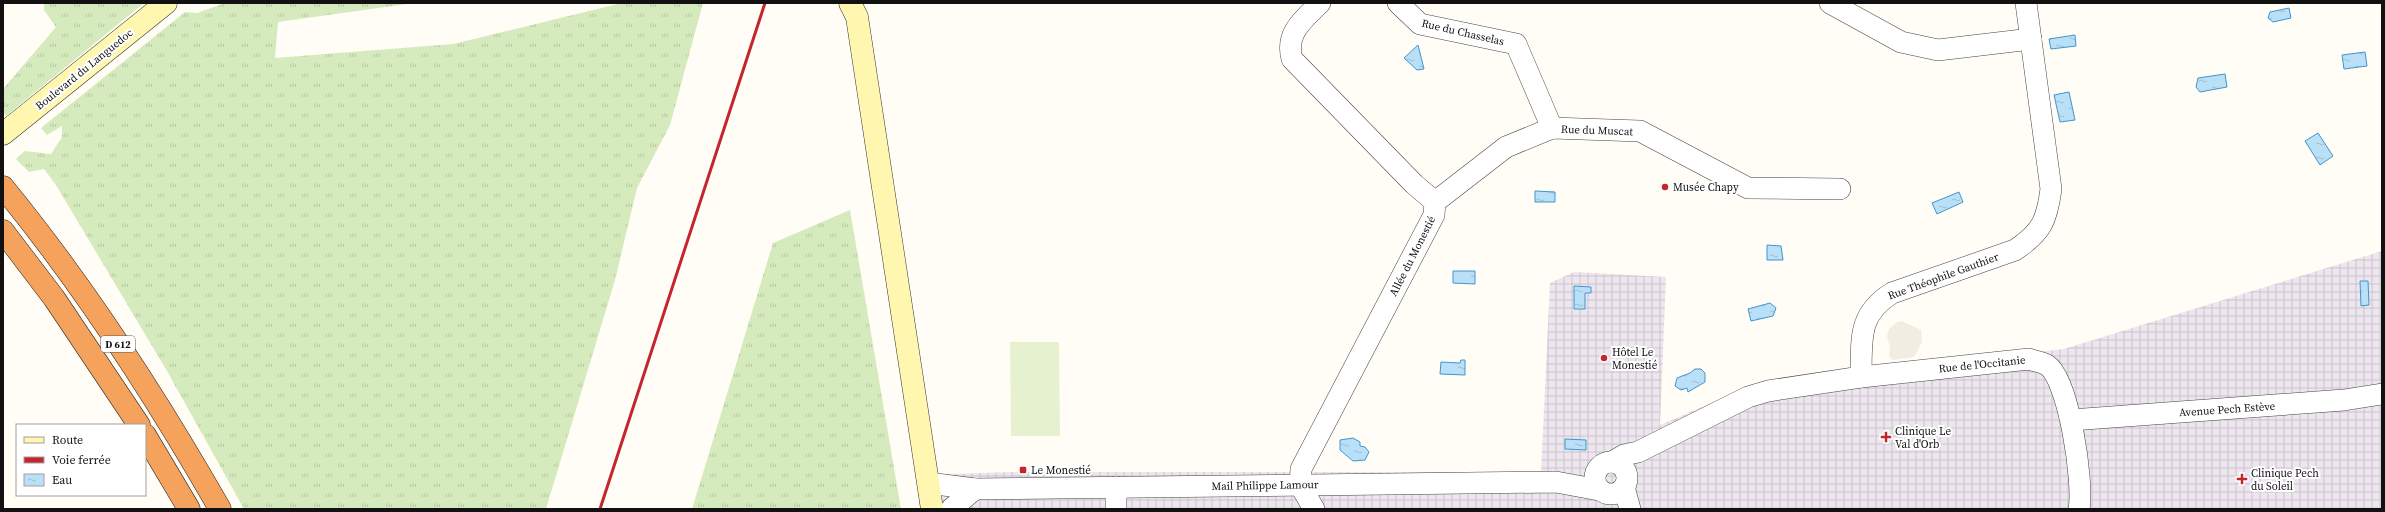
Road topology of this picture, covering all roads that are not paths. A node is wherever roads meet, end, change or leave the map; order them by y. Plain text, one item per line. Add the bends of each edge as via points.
1 (166, 3) edge
2 (1320, 3) edge
3 (1398, 3) edge
4 (1830, 3) edge
5 (2026, 3) edge
6 (856, 8) edge
7 (2031, 39) junction
8 (1552, 128) junction
9 (3, 134) edge
10 (3, 187) edge
11 (1840, 189) dead end
12 (1435, 202) junction
13 (3, 231) edge
14 (1861, 377) junction
15 (2382, 394) edge
16 (2071, 420) junction
17 (138, 424) edge
18 (146, 436) edge
19 (1611, 479) junction
20 (928, 483) junction
21 (1300, 485) junction
22 (1116, 487) junction
23 (975, 488) junction
24 (189, 509) edge
25 (220, 509) edge
26 (932, 509) edge
27 (951, 509) edge
28 (1116, 509) edge
29 (1314, 509) edge
30 (1622, 509) edge
31 (1630, 509) edge
32 (2080, 509) edge

1 - 9 street, Boulevard du Languedoc
2 - 12 street, Allée du Monestié via 1296,27 1288,47 1292,59 1414,184
3 - 8 street, Rue du Chasselas via 1420,24 1516,44
4 - 7 street via 1901,42 1938,50
5 - 7 street, Rue Théophile Gauthier
6 - 20 street
7 - 14 street, Rue Théophile Gauthier via 2052,189 2047,216 2033,238 2015,250 1892,293 1879,301 1862,327
8 - 11 street, Rue du Muscat via 1640,131 1748,188
8 - 12 street, Rue du Muscat via 1506,147
10 - 25 highway, D 612 via 82,292 137,371
12 - 21 street, Allée du Monestié via 1434,215 1301,469
13 - 17 highway, D 612 via 54,298
14 - 16 street, Rue de l'Occitanie via 2029,359 2047,365 2060,382
14 - 19 street via 1768,391 1748,397 1638,452 1624,455
15 - 16 street, Avenue Pech Estève via 2344,400
16 - 32 street, Rue de l'Occitanie via 2082,495
18 - 24 highway
19 - 21 street, Mail Philippe Lamour
19 - 30 street
19 - 31 street
20 - 23 street, Mail Philippe Lamour
20 - 26 street
21 - 22 street, Mail Philippe Lamour
21 - 29 street
22 - 23 street, Mail Philippe Lamour
22 - 28 street
23 - 27 street

